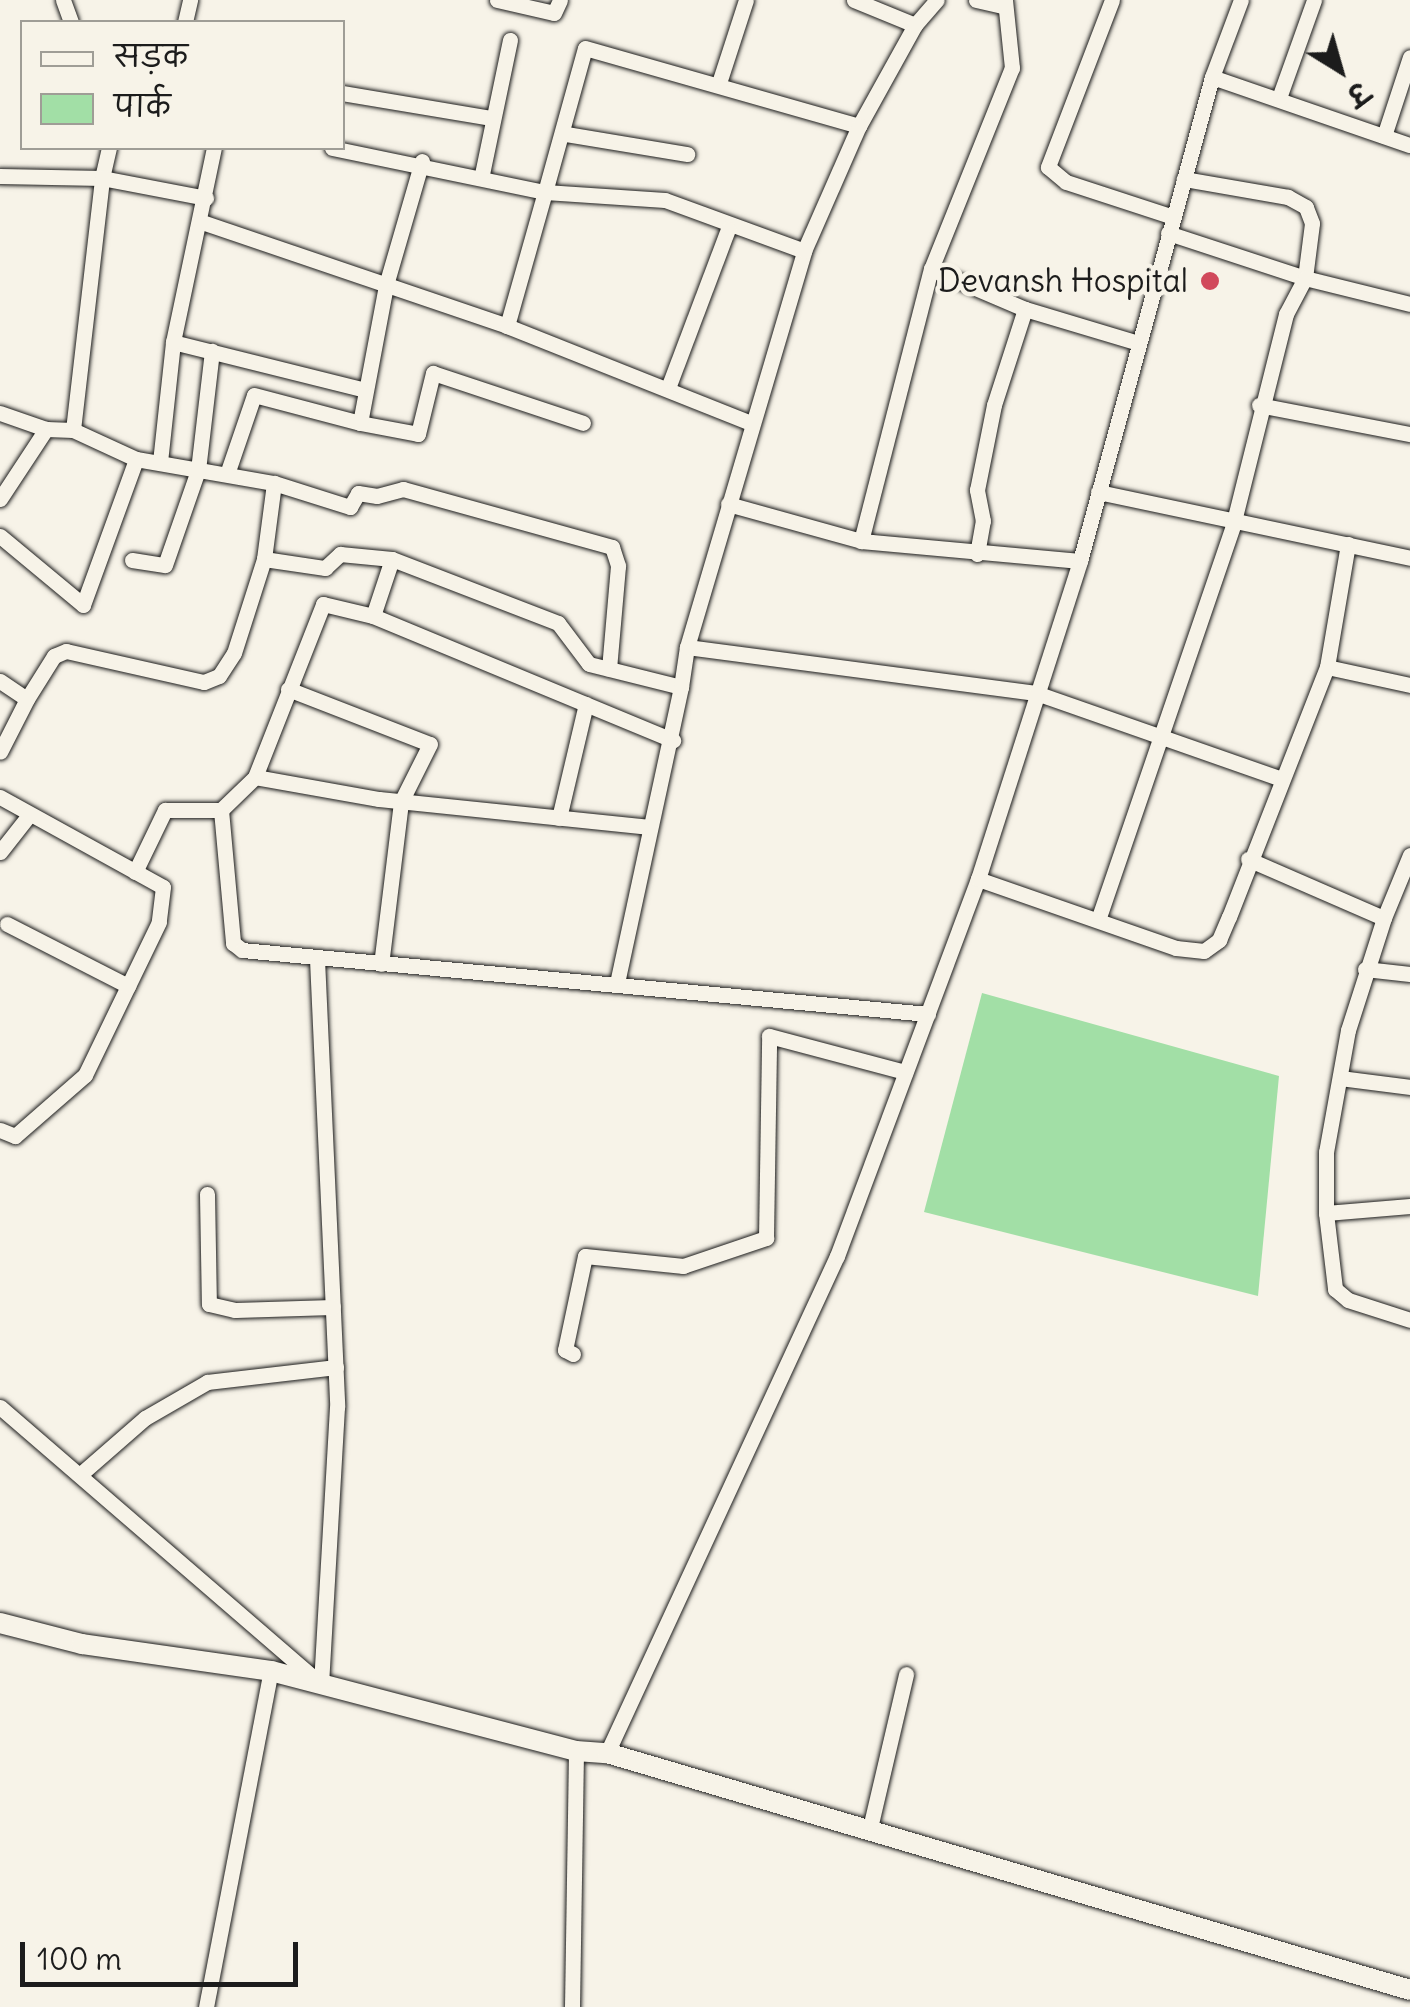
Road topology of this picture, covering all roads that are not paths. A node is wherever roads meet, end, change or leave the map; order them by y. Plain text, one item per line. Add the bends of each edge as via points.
1 (497, 0) edge
2 (560, 0) edge
3 (746, 0) edge
4 (854, 0) edge
5 (937, 0) edge
6 (976, 0) edge
7 (1112, 0) edge
8 (1241, 0) edge
9 (1314, 0) edge
10 (876, 3) edge
11 (1004, 3) edge
12 (915, 24) junction
13 (510, 40) dead end
14 (1410, 57) edge
15 (1212, 77) junction
16 (719, 83) junction
17 (345, 94) edge
18 (1279, 98) junction
19 (492, 118) junction
20 (859, 126) junction
21 (566, 134) junction
22 (1384, 136) junction
23 (1410, 145) edge
24 (109, 150) edge
25 (214, 150) edge
26 (345, 150) edge
27 (687, 154) dead end
28 (422, 161) junction
29 (482, 174) junction
30 (0, 176) edge
31 (102, 178) junction
32 (1184, 179) junction
33 (545, 192) junction
34 (206, 198) junction
35 (1173, 217) junction
36 (202, 222) junction
37 (728, 228) junction
38 (1168, 234) junction
39 (804, 252) junction
40 (931, 270) junction
41 (1305, 278) junction
42 (386, 285) junction
43 (1410, 304) edge
44 (1025, 310) junction
45 (507, 326) junction
46 (174, 342) junction
47 (1138, 343) junction
48 (212, 351) junction
49 (668, 388) junction
50 (362, 389) junction
51 (1260, 405) junction
52 (0, 413) edge
53 (360, 423) junction
54 (583, 423) dead end
55 (751, 423) junction
56 (46, 429) junction
57 (73, 430) junction
58 (1410, 434) edge
59 (136, 459) junction
60 (160, 462) junction
61 (198, 470) junction
62 (226, 474) junction
63 (274, 483) junction
64 (1098, 492) junction
65 (0, 499) edge
66 (728, 504) junction
67 (1233, 526) junction
68 (0, 536) edge
69 (861, 542) junction
70 (1348, 544) junction
71 (977, 554) junction
72 (1410, 558) edge
73 (132, 560) dead end
74 (264, 560) junction
75 (392, 560) junction
76 (1080, 561) junction
77 (374, 616) junction
78 (687, 647) junction
79 (1328, 667) junction
80 (608, 668) junction
81 (0, 681) edge
82 (1410, 685) edge
83 (681, 687) junction
84 (288, 689) junction
85 (1036, 693) junction
86 (27, 699) junction
87 (586, 704) junction
88 (1161, 733) junction
89 (673, 740) junction
90 (0, 752) edge
91 (255, 776) junction
92 (1280, 779) junction
93 (1, 800) edge
94 (402, 802) junction
95 (221, 810) junction
96 (29, 815) junction
97 (559, 818) junction
98 (648, 827) junction
99 (0, 852) edge
100 (1410, 855) edge
101 (1248, 859) junction
102 (135, 872) junction
103 (978, 879) junction
104 (1384, 918) junction
105 (1098, 920) junction
106 (7, 924) dead end
107 (317, 959) junction
108 (381, 964) junction
109 (1365, 969) junction
110 (1410, 974) edge
111 (617, 984) junction
112 (128, 986) junction
113 (928, 1014) junction
114 (905, 1072) junction
115 (1340, 1078) junction
116 (1410, 1087) edge
117 (0, 1130) edge
118 (207, 1194) dead end
119 (1410, 1206) edge
120 (1326, 1213) junction
121 (333, 1307) junction
122 (1410, 1320) edge
123 (572, 1354) dead end
124 (336, 1367) junction
125 (0, 1406) edge
126 (83, 1472) junction
127 (0, 1623) edge
128 (271, 1671) junction
129 (906, 1674) dead end
130 (321, 1684) junction
131 (576, 1751) junction
132 (606, 1753) junction
133 (870, 1828) junction
134 (1410, 1990) edge
135 (206, 2007) edge
136 (572, 2007) edge

1 - 2 street via 554,13
3 - 16 street
4 - 10 street
5 - 12 street
6 - 11 street
7 - 35 street via 1048,167 1066,182
8 - 15 street
9 - 18 street
10 - 12 street
11 - 40 street via 1012,68
12 - 20 street
13 - 19 street
14 - 22 street
15 - 18 street
15 - 32 street
16 - 20 street
16 - 21 street via 586,48
17 - 19 street
18 - 22 street
19 - 29 street
20 - 39 street
21 - 27 street
21 - 33 street
22 - 23 street
24 - 31 street
25 - 34 street
26 - 28 street
28 - 29 street
28 - 42 street
29 - 33 street
30 - 31 street
31 - 34 street
31 - 57 street
32 - 35 street
32 - 41 street via 1288,197 1306,207 1312,224
33 - 37 street via 665,200
33 - 45 street
34 - 36 street
35 - 38 street
36 - 42 street
36 - 46 street
37 - 39 street
37 - 49 street
38 - 41 street
38 - 47 street
39 - 55 street
40 - 44 street
40 - 69 street
41 - 43 street
41 - 51 street via 1286,314
42 - 45 street
42 - 50 street
44 - 47 street
44 - 71 street via 994,406 978,490 983,521
45 - 49 street
46 - 48 street
46 - 60 street
47 - 64 street
48 - 50 street
48 - 61 street
49 - 55 street
50 - 53 street
51 - 58 street
51 - 67 street
52 - 56 street
53 - 54 street via 418,434 433,373
53 - 62 street via 254,395
55 - 66 street
56 - 57 street
56 - 65 street
57 - 59 street
59 - 60 street
59 - 68 street via 83,605
60 - 61 street
61 - 62 street
61 - 73 street via 165,565
62 - 63 street
63 - 74 street
63 - 80 street via 350,507 358,493 403,489 612,547 618,566
64 - 67 street
64 - 76 street
66 - 69 street
66 - 78 street
67 - 70 street
67 - 88 street
69 - 71 street
70 - 72 street
70 - 79 street
71 - 76 street
74 - 75 street via 325,568 340,554
74 - 86 street via 234,653 218,676 204,682 66,650 54,656
75 - 77 street
75 - 80 street via 558,623 589,664
76 - 85 street
77 - 84 street via 323,604
77 - 87 street
78 - 83 street
78 - 85 street
79 - 82 street
79 - 92 street
80 - 83 street
81 - 86 street
83 - 89 street
84 - 91 street
84 - 94 street via 425,738 426,758
85 - 88 street
85 - 103 street
86 - 90 street
87 - 89 street
87 - 97 street
88 - 92 street
88 - 105 street
89 - 98 street
91 - 94 street
91 - 95 street
92 - 101 street
93 - 96 street
94 - 97 street
94 - 108 street
95 - 102 street via 165,810
95 - 107 street via 233,943 242,950
96 - 99 street
96 - 102 street
97 - 98 street
98 - 111 street
100 - 104 street
101 - 104 street
101 - 105 street via 1219,940 1204,950 1176,948
102 - 112 street via 163,887 159,922
103 - 105 street
103 - 113 street
104 - 109 street
106 - 112 street
107 - 108 street
107 - 121 street
108 - 111 street
109 - 110 street
109 - 115 street
111 - 113 street
112 - 117 street via 85,1074 15,1136
113 - 114 street
114 - 123 street via 769,1036 766,1238 683,1266 585,1256 564,1350
114 - 132 street via 837,1256
115 - 116 street
115 - 120 street via 1326,1152
118 - 121 street via 209,1304 234,1310
119 - 120 street
120 - 122 street via 1335,1289 1348,1300
121 - 124 street
124 - 126 street via 207,1382 145,1418
124 - 130 street
125 - 126 street
126 - 130 street
127 - 128 street via 82,1644
128 - 130 street
128 - 135 street
129 - 133 street
130 - 131 street
131 - 132 street
131 - 136 street
132 - 133 street
133 - 134 street

